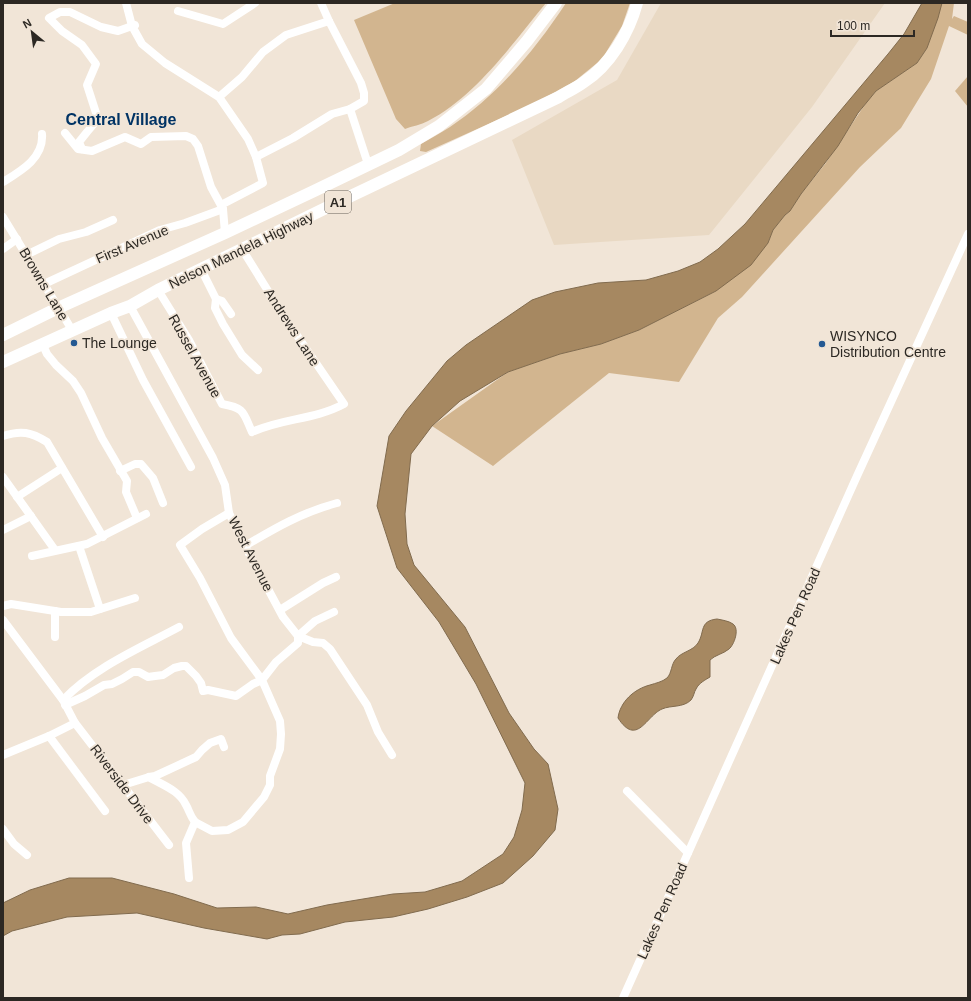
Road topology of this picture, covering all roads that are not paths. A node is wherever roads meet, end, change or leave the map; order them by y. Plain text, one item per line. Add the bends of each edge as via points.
1 (126, 3) edge
2 (255, 3) edge
3 (321, 3) edge
4 (556, 3) edge
5 (636, 3) edge
6 (178, 11) dead end
7 (329, 21) junction
8 (133, 25) junction
9 (219, 96) junction
10 (350, 109) junction
11 (65, 133) dead end
12 (42, 134) dead end
13 (82, 149) junction
14 (256, 157) junction
15 (364, 165) junction
16 (3, 182) edge
17 (222, 207) junction
18 (3, 217) edge
19 (113, 220) dead end
20 (225, 233) junction
21 (968, 234) edge
22 (17, 239) junction
23 (3, 249) edge
24 (242, 249) junction
25 (26, 255) junction
26 (201, 269) junction
27 (44, 284) junction
28 (158, 290) junction
29 (216, 299) junction
30 (130, 306) junction
31 (58, 308) junction
32 (111, 312) junction
33 (231, 314) dead end
34 (72, 330) junction
35 (3, 335) edge
36 (42, 343) junction
37 (3, 362) edge
38 (258, 370) dead end
39 (252, 432) joint
40 (3, 436) edge
41 (191, 466) dead end
42 (62, 468) junction
43 (120, 471) junction
44 (3, 477) edge
45 (17, 497) junction
46 (163, 503) dead end
47 (337, 503) dead end
48 (229, 513) junction
49 (146, 514) dead end
50 (31, 516) junction
51 (137, 518) junction
52 (3, 530) edge
53 (103, 537) junction
54 (79, 546) junction
55 (245, 546) junction
56 (54, 550) junction
57 (32, 556) dead end
58 (336, 577) dead end
59 (135, 598) dead end
60 (3, 606) edge
61 (100, 609) junction
62 (280, 610) junction
63 (55, 611) junction
64 (334, 612) dead end
65 (3, 620) edge
66 (179, 627) dead end
67 (298, 636) junction
68 (55, 637) dead end
69 (262, 680) junction
70 (64, 702) junction
71 (75, 723) junction
72 (49, 736) junction
73 (224, 747) dead end
74 (3, 755) edge
75 (392, 755) dead end
76 (149, 777) junction
77 (123, 785) junction
78 (627, 791) dead end
79 (105, 810) dead end
80 (195, 822) junction
81 (3, 829) edge
82 (169, 845) dead end
83 (688, 853) junction
84 (27, 855) dead end
85 (189, 878) dead end
86 (622, 998) edge

1 - 8 street
2 - 6 street via 223,24
3 - 7 street
4 - 15 highway, Nelson Mandela Highway / A1 via 486,89 439,126 399,150
5 - 24 highway, Nelson Mandela Highway / A1 via 619,45 600,69 584,82
7 - 9 street via 286,35 263,52 242,76
7 - 10 street via 364,93 364,101
8 - 9 street via 142,44 165,63
8 - 13 street via 118,31 101,27 70,12 60,12 49,18 82,45 96,64 87,85 98,119 79,142
9 - 14 street via 248,139
10 - 14 street via 332,114
10 - 15 street
11 - 13 street via 78,149
12 - 16 street via 41,148 26,168
13 - 17 street via 92,151 125,137 141,144 151,137 186,136 193,139 198,146 211,188
14 - 17 street, First Avenue via 263,183
15 - 20 highway, Nelson Mandela Highway / A1
17 - 20 street
17 - 27 street, First Avenue via 192,221 160,230
18 - 22 street, Browns Lane
19 - 25 street via 86,232 59,239
20 - 31 highway, Nelson Mandela Highway / A1
21 - 83 street, Lakes Pen Road
22 - 23 street
22 - 25 street, Browns Lane
24 - 26 highway, Nelson Mandela Highway / A1
24 - 39 street, Andrews Lane via 283,315 344,404 320,414 266,426
25 - 27 street, Browns Lane
26 - 28 highway, Nelson Mandela Highway / A1
26 - 29 street
27 - 31 street, Browns Lane
28 - 30 highway, Nelson Mandela Highway / A1
28 - 39 street, Russel Avenue via 189,340 222,404 235,406 243,411
29 - 33 street via 222,301
29 - 38 street via 215,308 226,330 242,355
30 - 32 highway, Nelson Mandela Highway / A1
30 - 48 street, West Avenue via 213,458 224,485
31 - 34 street, Browns Lane
31 - 35 highway, Nelson Mandela Highway / A1
32 - 34 highway, Nelson Mandela Highway / A1
32 - 41 street via 143,380
34 - 36 highway, Nelson Mandela Highway / A1
36 - 37 highway, Nelson Mandela Highway / A1
36 - 43 street via 47,354 81,393
40 - 42 street via 18,432 36,435 47,442
42 - 45 street
42 - 53 street
43 - 46 street via 141,464 153,478
43 - 51 street via 127,481 126,492
44 - 45 street
45 - 50 street
47 - 55 street via 293,518
48 - 55 street, West Avenue
48 - 69 street via 180,544 231,638
49 - 51 street
50 - 52 street
50 - 56 street
51 - 53 street
53 - 54 street
54 - 56 street
54 - 61 street
55 - 62 street, West Avenue
56 - 57 street
58 - 62 street
59 - 61 street
60 - 63 street via 11,604
61 - 63 street via 91,612
62 - 67 street, West Avenue
63 - 68 street
64 - 67 street via 315,621
65 - 70 street, Riverside Drive
66 - 70 street via 101,669 74,688
67 - 69 street via 298,643 276,662
67 - 75 street via 323,643 330,649 367,705 378,732
69 - 70 street via 236,696 203,691 196,676 186,666 182,666 163,675 148,677 133,672 122,680
69 - 80 street via 280,721 281,734 280,749 270,776 270,786 243,822 228,830 212,831
70 - 71 street, Riverside Drive
71 - 72 street
71 - 77 street, Riverside Drive
72 - 74 street
72 - 79 street
73 - 76 street via 221,739 210,743 196,757
76 - 77 street
76 - 80 street via 177,792
77 - 82 street, Riverside Drive
78 - 83 street
80 - 85 street via 186,843
81 - 84 street via 14,844
83 - 86 street, Lakes Pen Road

